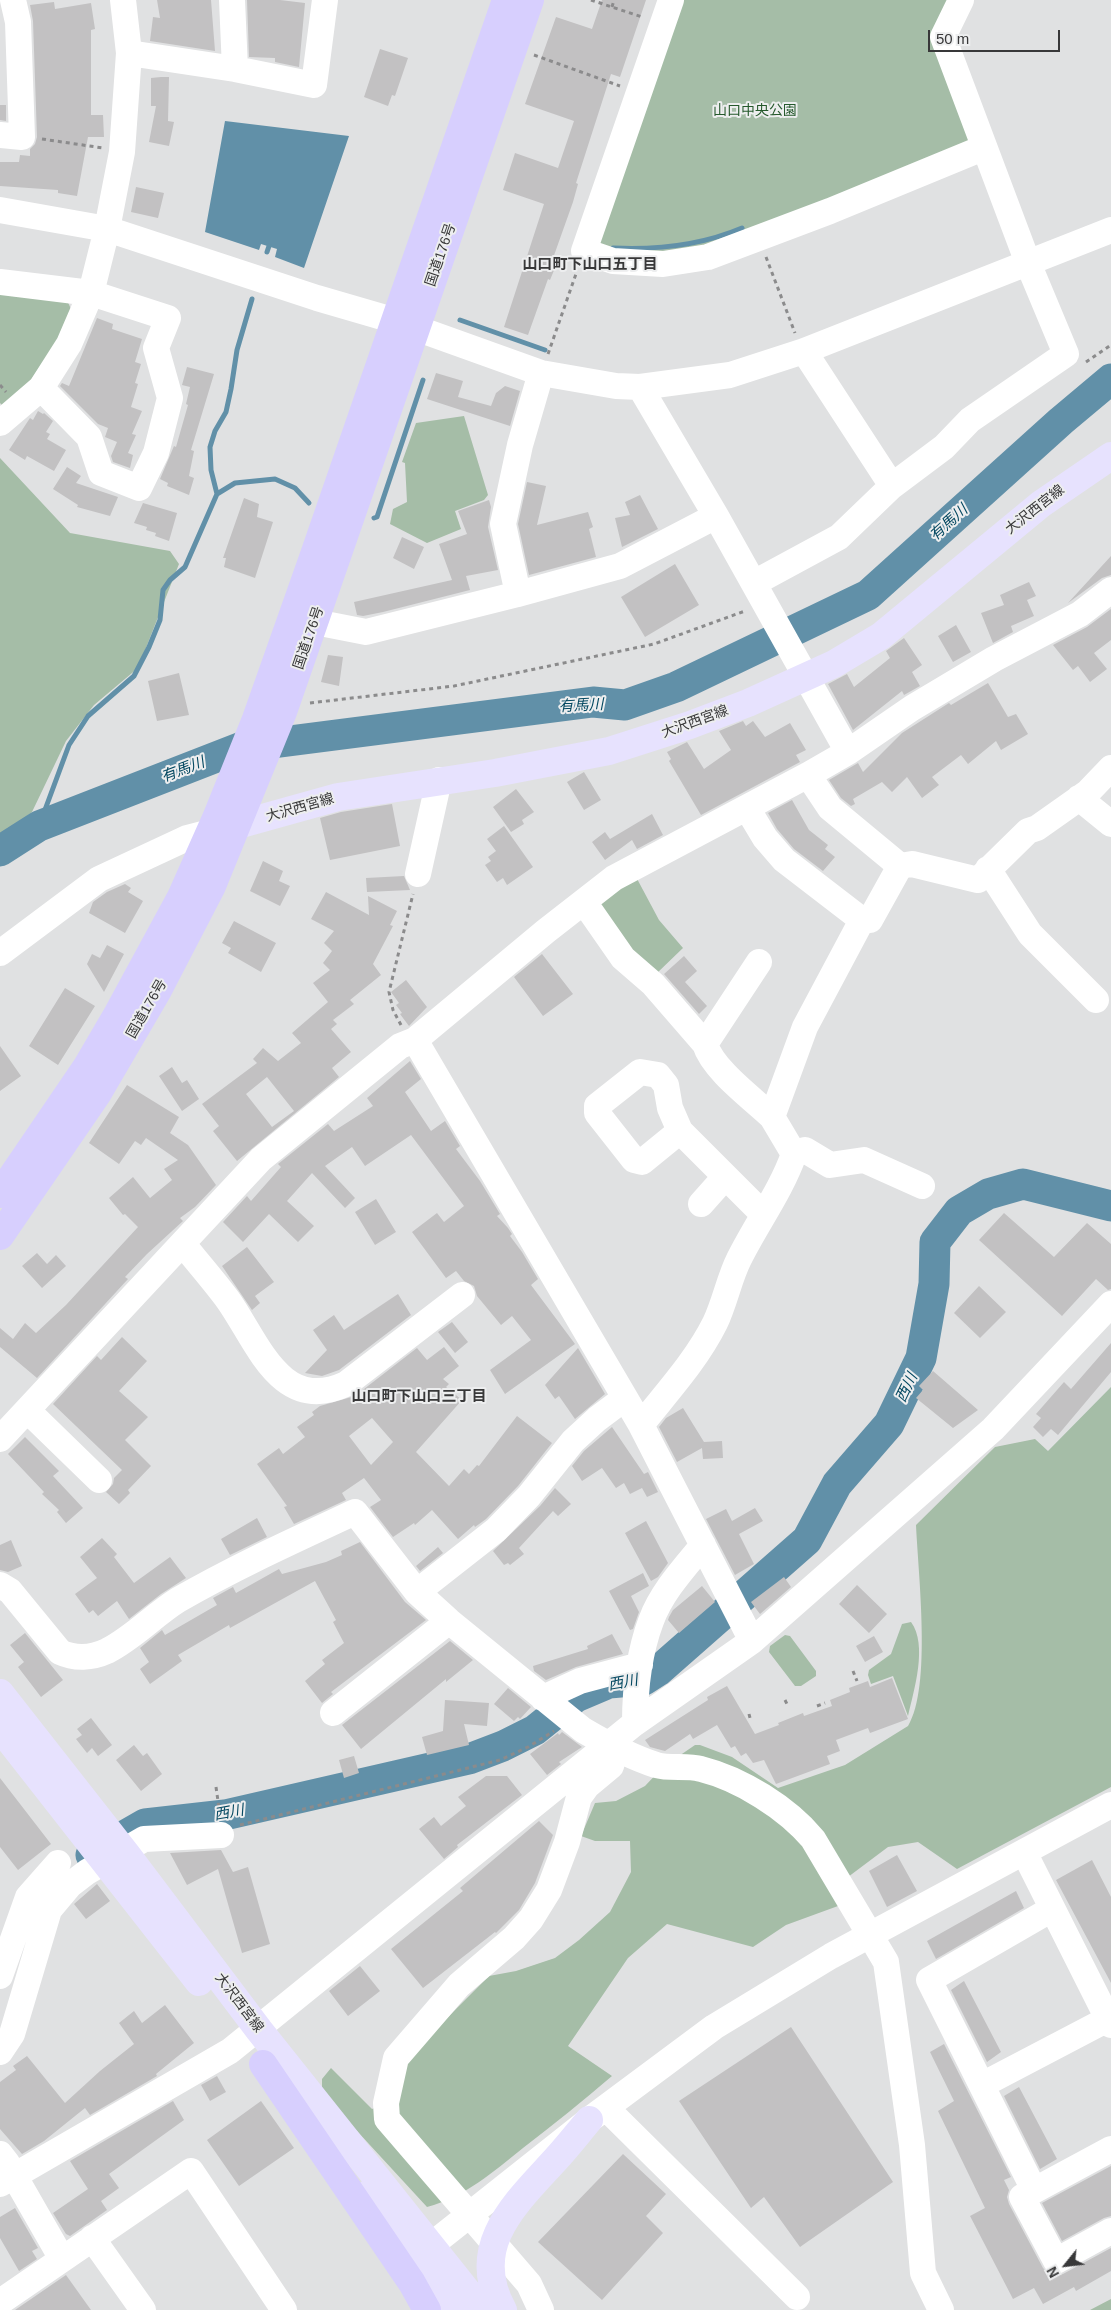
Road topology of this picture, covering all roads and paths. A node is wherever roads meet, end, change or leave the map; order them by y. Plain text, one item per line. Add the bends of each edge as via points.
1 (13, 0) edge
2 (123, 0) edge
3 (232, 0) edge
4 (325, 0) edge
5 (506, 0) edge
6 (530, 0) edge
7 (591, 0) edge
8 (614, 0) edge
9 (671, 0) edge
10 (961, 0) edge
11 (612, 7) junction
12 (662, 24) junction
13 (129, 53) junction
14 (528, 53) dead end
15 (235, 69) junction
16 (638, 92) junction
17 (11, 136) edge
18 (983, 148) junction
19 (111, 149) dead end
20 (0, 210) edge
21 (107, 229) junction
22 (1111, 230) edge
23 (759, 238) junction
24 (584, 251) junction
25 (1028, 263) junction
26 (0, 282) edge
27 (91, 293) junction
28 (406, 325) junction
29 (800, 342) junction
30 (541, 373) junction
31 (640, 387) junction
32 (41, 388) junction
33 (0, 423) edge
34 (1111, 456) edge
35 (892, 486) junction
36 (716, 516) junction
37 (754, 583) junction
38 (1111, 590) edge
39 (518, 594) junction
40 (758, 608) junction
41 (315, 622) junction
42 (804, 671) junction
43 (294, 708) junction
44 (848, 752) junction
45 (1111, 768) edge
46 (808, 775) junction
47 (439, 780) junction
48 (1079, 798) junction
49 (747, 808) junction
50 (226, 822) junction
51 (1111, 824) edge
52 (900, 866) junction
53 (988, 869) junction
54 (418, 874) joint
55 (584, 902) junction
56 (862, 920) junction
57 (0, 953) edge
58 (759, 962) dead end
59 (1096, 1000) dead end
60 (416, 1040) junction
61 (705, 1044) junction
62 (772, 1117) junction
63 (680, 1131) dead end
64 (794, 1154) junction
65 (725, 1177) junction
66 (922, 1186) dead end
67 (0, 1194) edge
68 (701, 1204) dead end
69 (763, 1214) junction
70 (0, 1236) edge
71 (183, 1244) junction
72 (462, 1295) dead end
73 (1111, 1304) edge
74 (625, 1398) junction
75 (27, 1410) junction
76 (640, 1425) junction
77 (0, 1438) edge
78 (99, 1480) dead end
79 (703, 1545) junction
80 (0, 1585) edge
81 (417, 1592) junction
82 (449, 1621) junction
83 (746, 1630) junction
84 (853, 1671) dead end
85 (638, 1676) junction
86 (857, 1681) dead end
87 (0, 1693) edge
88 (825, 1703) dead end
89 (817, 1706) dead end
90 (557, 1709) junction
91 (333, 1713) dead end
92 (635, 1723) junction
93 (0, 1728) edge
94 (609, 1744) junction
95 (216, 1787) dead end
96 (1111, 1805) edge
97 (220, 1823) junction
98 (97, 1835) junction
99 (1024, 1852) junction
100 (58, 1862) dead end
101 (1052, 1909) junction
102 (870, 1936) junction
103 (1, 1966) edge
104 (1110, 2022) edge
105 (251, 2035) junction
106 (0, 2052) edge
107 (262, 2064) junction
108 (982, 2085) junction
109 (597, 2114) junction
110 (1111, 2149) edge
111 (0, 2154) edge
112 (7, 2181) edge
113 (1034, 2190) junction
114 (1111, 2231) edge
115 (92, 2238) junction
116 (423, 2252) junction
117 (62, 2259) junction
118 (796, 2297) dead end
119 (0, 2302) edge
120 (142, 2310) edge
121 (284, 2310) edge
122 (427, 2310) edge
123 (455, 2310) edge
124 (482, 2310) edge
125 (503, 2310) edge
126 (541, 2310) edge
127 (941, 2310) edge

1 - 17 street via 18,22
2 - 13 street
3 - 15 street
4 - 15 street via 314,85
5 - 28 highway, 国道176号
6 - 28 highway, 国道176号
7 - 11 path
8 - 11 path
9 - 12 street
10 - 18 street via 943,37
11 - 12 path
12 - 16 street
13 - 15 street
13 - 21 street via 122,152
14 - 16 path
16 - 24 street
17 - 19 path
18 - 23 street
18 - 25 street
20 - 21 street
21 - 27 street
21 - 28 street
22 - 25 street
23 - 24 street via 708,257 663,264 613,261
23 - 29 path
24 - 30 path
25 - 29 street
25 - 35 street via 1066,354 970,420 944,447
26 - 27 street
27 - 32 street via 69,344
27 - 32 street via 168,318 156,348 170,398 156,453 138,488 101,473 89,437
28 - 30 street
28 - 41 highway, 国道176号
28 - 50 highway, 国道176号 via 256,720
29 - 31 street via 730,374
29 - 35 street
30 - 31 street
30 - 39 street via 520,445 503,524
31 - 36 street
32 - 33 street
34 - 42 main road, 大沢西宮線 via 1041,504 881,636 855,653
35 - 37 street via 839,537
36 - 37 street
36 - 39 street via 620,566
37 - 40 street
38 - 44 street via 1080,614 994,659 912,708
39 - 41 street via 366,632
40 - 42 street
40 - 43 path via 654,644 454,686
41 - 43 highway, 国道176号
42 - 44 street
42 - 47 main road, 大沢西宮線 via 690,725 609,750
43 - 50 highway, 国道176号
44 - 46 street
45 - 48 street
46 - 49 street
46 - 52 street via 830,808
47 - 50 main road, 大沢西宮線 via 338,797
47 - 54 street
48 - 51 street
48 - 53 street via 1028,831
49 - 55 street via 614,878
49 - 56 street via 765,838 784,860
50 - 57 street via 99,879
50 - 67 highway, 国道176号 via 82,1074
50 - 70 highway, 国道176号 via 212,886 157,992 98,1093
52 - 53 street via 912,864 978,880
52 - 56 street via 870,920
53 - 59 street via 1030,934
54 - 60 path via 388,992 406,1034
55 - 60 street
55 - 61 street via 623,958 653,984
56 - 62 street via 805,1026
58 - 61 street
60 - 71 street via 400,1046 262,1159
60 - 74 street
61 - 62 street via 708,1053 726,1073
62 - 64 street
63 - 65 street
64 - 66 street via 805,1150 830,1165 864,1160
64 - 69 street via 787,1177
65 - 68 street
65 - 69 street
69 - 76 street via 738,1261 715,1322 698,1352
71 - 72 street via 228,1301 271,1369 297,1388 321,1392 346,1384
71 - 75 street
73 - 83 street via 993,1430
74 - 76 street
74 - 81 street via 573,1441 529,1496 496,1530
75 - 77 street
75 - 78 street
76 - 79 street
79 - 83 street
79 - 85 street via 671,1585 651,1620
80 - 81 street via 10,1591 60,1652 71,1658 86,1657 106,1651 177,1601 273,1550 355,1512
81 - 82 street
82 - 90 street
82 - 91 street
83 - 92 street
84 - 86 path
85 - 90 street via 580,1682
85 - 92 street
87 - 98 main road, 大沢西宮線
88 - 89 path
90 - 94 street via 583,1730
90 - 97 path via 528,1747 500,1760 237,1826
92 - 94 street
93 - 98 main road, 大沢西宮線
94 - 102 street via 657,1765 699,1768 727,1776 762,1796 813,1839
94 - 105 street
94 - 126 street via 613,1756 611,1766 579,1797 549,1890 532,1919 458,1986 396,2058 386,2103 387,2119 517,2269 529,2284
95 - 97 path
96 - 99 street
97 - 106 street via 144,1839 70,1885 49,1910 12,2034
98 - 105 main road, 大沢西宮線
99 - 101 street
99 - 102 street
100 - 103 street via 28,1897
101 - 104 street
101 - 108 street via 929,1980
102 - 109 street via 714,2027
102 - 127 street via 886,1962 912,2145 923,2273
104 - 108 street
105 - 107 main road, 大沢西宮線
105 - 112 street via 230,2051
105 - 116 main road, 大沢西宮線
107 - 116 main road, 大沢西宮線
107 - 122 highway via 407,2275
108 - 113 street
109 - 116 street
109 - 118 street
109 - 125 main road via 516,2201 505,2218 490,2255 493,2286
110 - 113 street
111 - 112 street
112 - 117 street
113 - 114 street via 1022,2197 1056,2261
115 - 117 street
115 - 120 street
115 - 121 street via 191,2171
116 - 123 main road, 大沢西宮線
116 - 124 main road, 大沢西宮線
117 - 119 street

